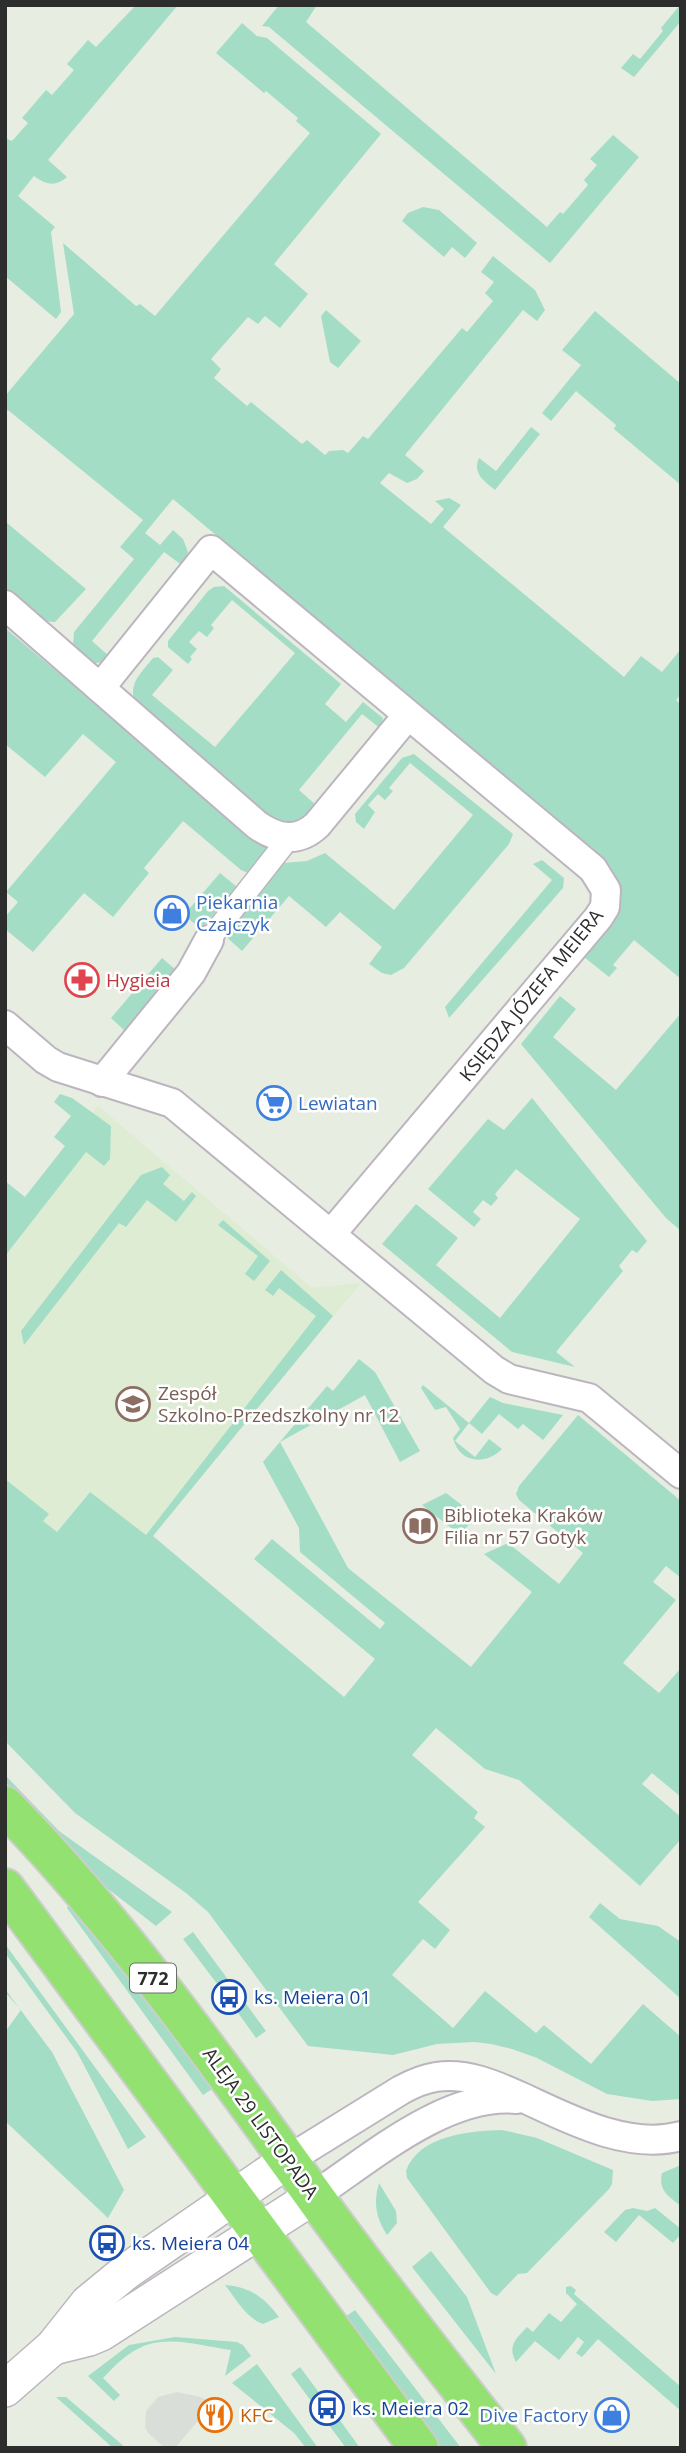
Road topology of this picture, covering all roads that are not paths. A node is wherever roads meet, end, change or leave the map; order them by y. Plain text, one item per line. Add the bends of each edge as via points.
1 (5, 605) edge
2 (100, 688) junction
3 (408, 715) junction
4 (289, 838) junction
5 (209, 940) joint
6 (5, 1025) edge
7 (102, 1082) junction
8 (331, 1234) junction
9 (681, 1474) edge
10 (5, 1806) edge
11 (5, 1888) edge
12 (530, 2101) junction
13 (681, 2136) edge
14 (288, 2160) junction
15 (234, 2196) junction
16 (314, 2196) junction
17 (261, 2232) junction
18 (53, 2347) junction
19 (5, 2389) edge
20 (419, 2448) edge
21 (507, 2448) edge

1 - 2 street
2 - 3 street, KSIĘDZA JÓZEFA MEIERA via 211,550
2 - 4 street via 257,825
3 - 4 street via 317,825
3 - 8 street, KSIĘDZA JÓZEFA MEIERA via 593,869 607,898 598,918
4 - 5 street
5 - 7 street via 191,973
6 - 7 street via 46,1060
7 - 8 street via 172,1103
8 - 9 street via 501,1376 589,1398
10 - 14 main road, ALEJA 29 LISTOPADA / 772 via 98,1907
11 - 15 main road
12 - 13 street via 618,2136 653,2140
12 - 14 street via 478,2080 434,2077 401,2090
12 - 16 street via 509,2098 456,2107 429,2119
14 - 15 street
14 - 16 main road, ALEJA 29 LISTOPADA / 772
15 - 17 main road
15 - 18 street via 88,2303
16 - 17 street
16 - 21 main road, ALEJA 29 LISTOPADA / 772
17 - 18 street via 101,2333
17 - 20 main road
18 - 19 street

